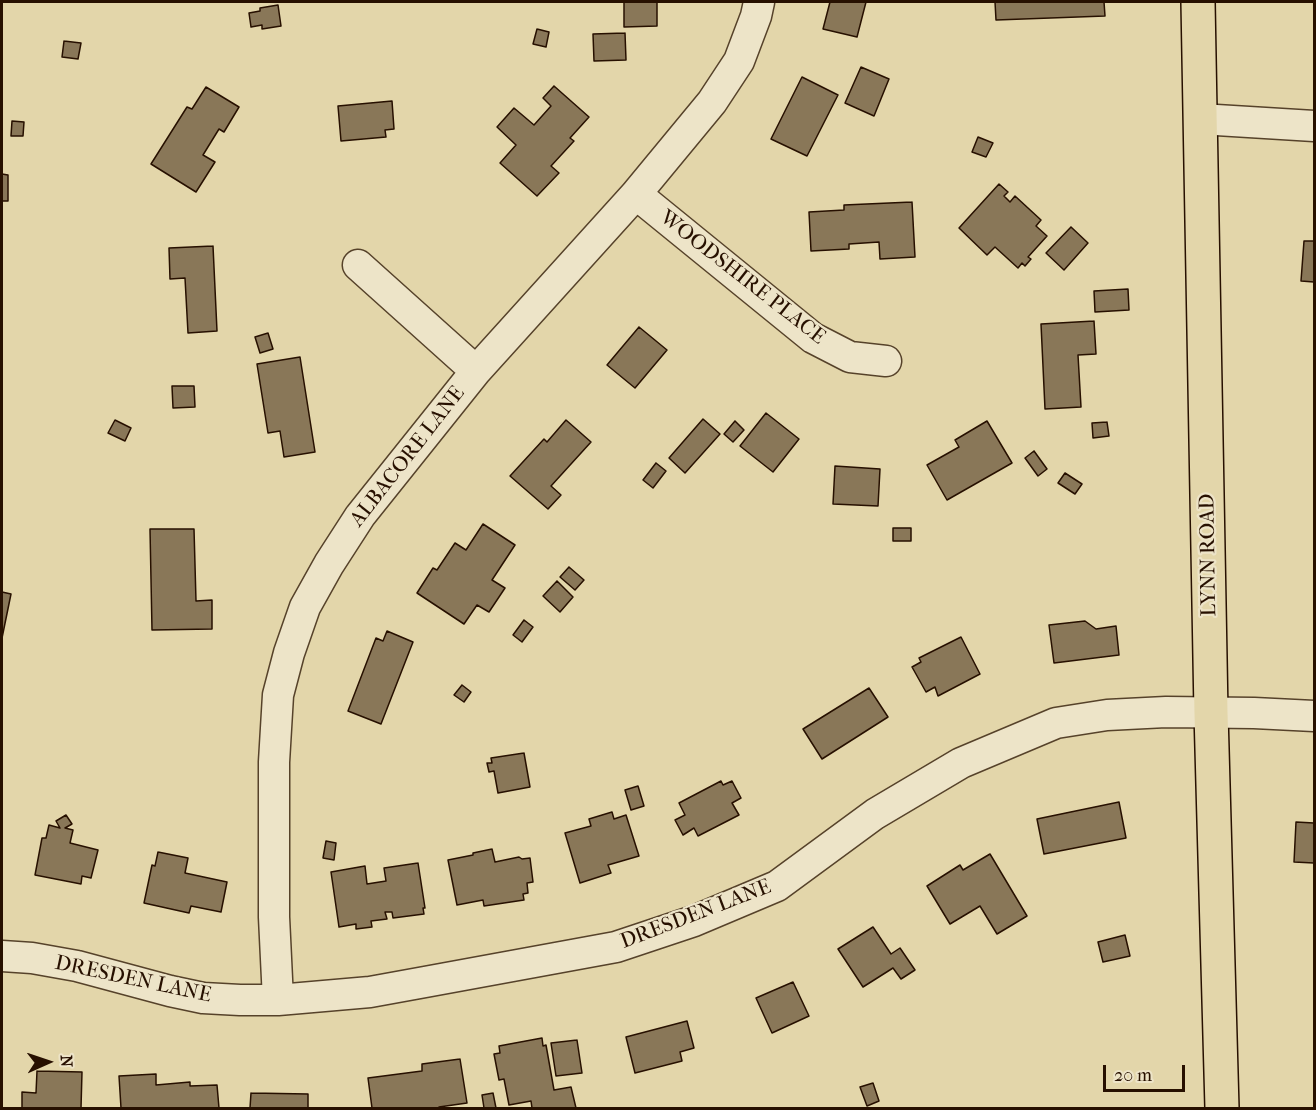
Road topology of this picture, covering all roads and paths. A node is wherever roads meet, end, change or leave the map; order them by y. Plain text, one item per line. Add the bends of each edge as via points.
1 (759, 2) edge
2 (1198, 2) edge
3 (1200, 119) junction
4 (1314, 126) edge
5 (636, 195) junction
6 (358, 265) dead end
7 (886, 361) dead end
8 (476, 371) junction
9 (1211, 713) junction
10 (1314, 716) edge
11 (2, 956) edge
12 (278, 1000) junction
13 (1222, 1108) edge

1 - 5 street, ALBACORE LANE via 739,61 712,102
2 - 3 main road, LYNN ROAD
3 - 4 street
3 - 9 main road, LYNN ROAD
5 - 7 street, WOODSHIRE PLACE via 813,338 850,357
5 - 8 street, ALBACORE LANE
6 - 8 street
8 - 12 street, ALBACORE LANE via 360,516 305,607 289,653 278,695 274,762
9 - 10 street, DRESDEN LANE
9 - 12 street, DRESDEN LANE via 1107,715 1056,723 961,763 875,814 777,886 694,921 615,947 370,992
9 - 13 main road, LYNN ROAD
11 - 12 street, DRESDEN LANE via 77,966 203,998

